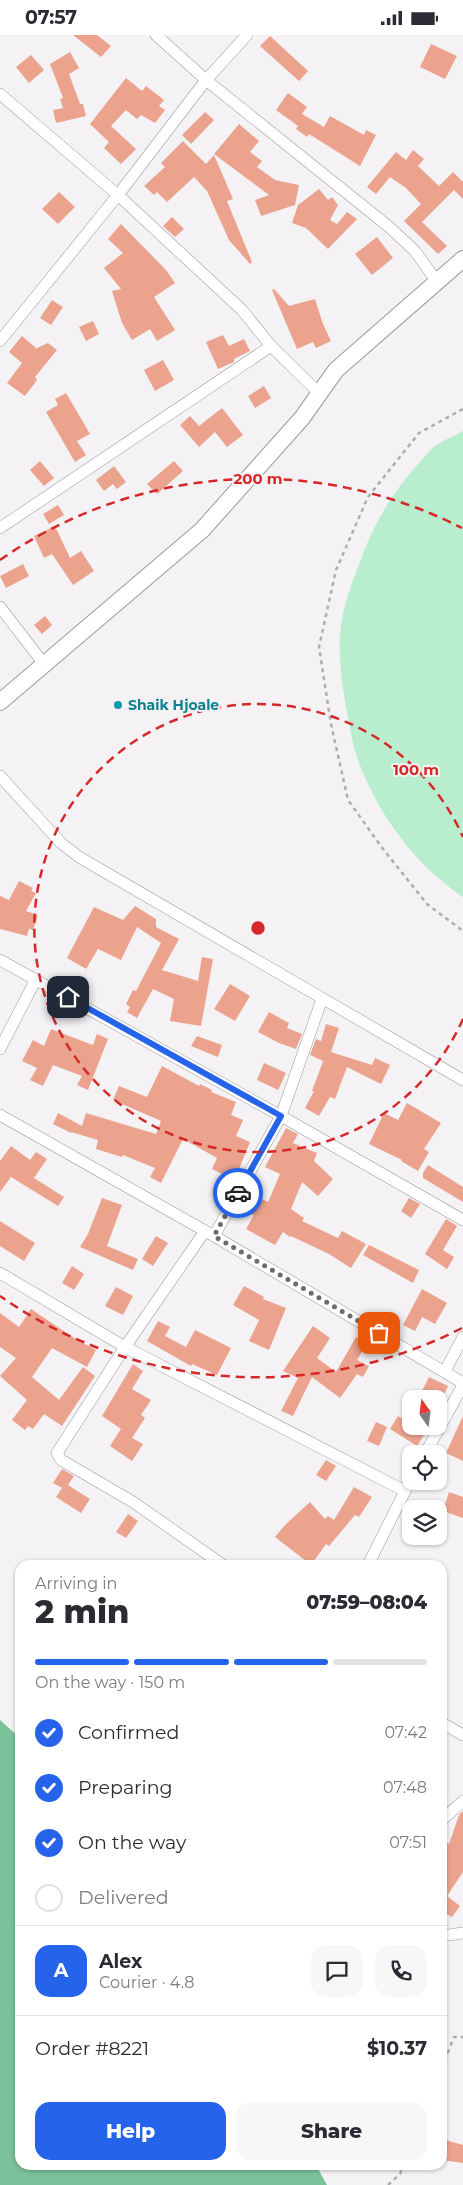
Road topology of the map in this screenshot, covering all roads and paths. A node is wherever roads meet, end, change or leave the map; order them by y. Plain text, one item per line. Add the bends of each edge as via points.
1 (156, 35) edge
2 (247, 35) edge
3 (206, 80) junction
4 (0, 94) edge
5 (118, 195) junction
6 (463, 259) edge
7 (437, 282) junction
8 (0, 341) edge
9 (271, 346) junction
10 (318, 393) junction
11 (463, 409) edge
12 (0, 528) edge
13 (0, 607) edge
14 (44, 664) junction
15 (0, 702) edge
16 (0, 776) edge
17 (463, 931) edge
18 (0, 960) edge
19 (36, 979) junction
20 (322, 999) junction
21 (0, 1049) edge
22 (463, 1080) edge
23 (0, 1115) edge
24 (281, 1116) junction
25 (463, 1220) edge
26 (210, 1233) junction
27 (0, 1273) edge
28 (463, 1337) edge
29 (125, 1347) junction
30 (445, 1371) junction
31 (463, 1384) edge
32 (430, 1445) edge
33 (405, 1491) joint
34 (216, 1560) edge
35 (370, 1560) edge
36 (447, 1726) edge
37 (463, 1735) edge
38 (463, 1801) edge
39 (447, 1815) edge
40 (463, 1933) edge
41 (449, 1935) dead end
42 (463, 2037) edge
43 (447, 2055) edge
44 (402, 2170) edge
45 (388, 2185) edge

1 - 3 street
2 - 3 street
3 - 5 street
3 - 7 street via 388,226 414,251
4 - 5 street
5 - 8 street
5 - 9 street via 242,310
6 - 7 street
7 - 10 street via 336,370
9 - 10 street
9 - 12 street
10 - 14 street via 302,417 202,530
11 - 17 path via 419,433 368,497 336,569 319,647 331,725 348,800 427,904
13 - 14 street
14 - 15 street
16 - 20 street via 61,843 79,857
18 - 19 street
19 - 21 street
19 - 24 street
20 - 22 street
20 - 24 street
23 - 26 street
24 - 25 street
24 - 26 street
26 - 29 street
26 - 30 street
27 - 29 street
28 - 30 street
29 - 33 street
29 - 34 street via 57,1453 61,1460 133,1502
30 - 31 street
31 - 32 street
33 - 35 street
36 - 37 street
38 - 39 street
40 - 41 street
42 - 43 path via 454,2037
44 - 45 path

